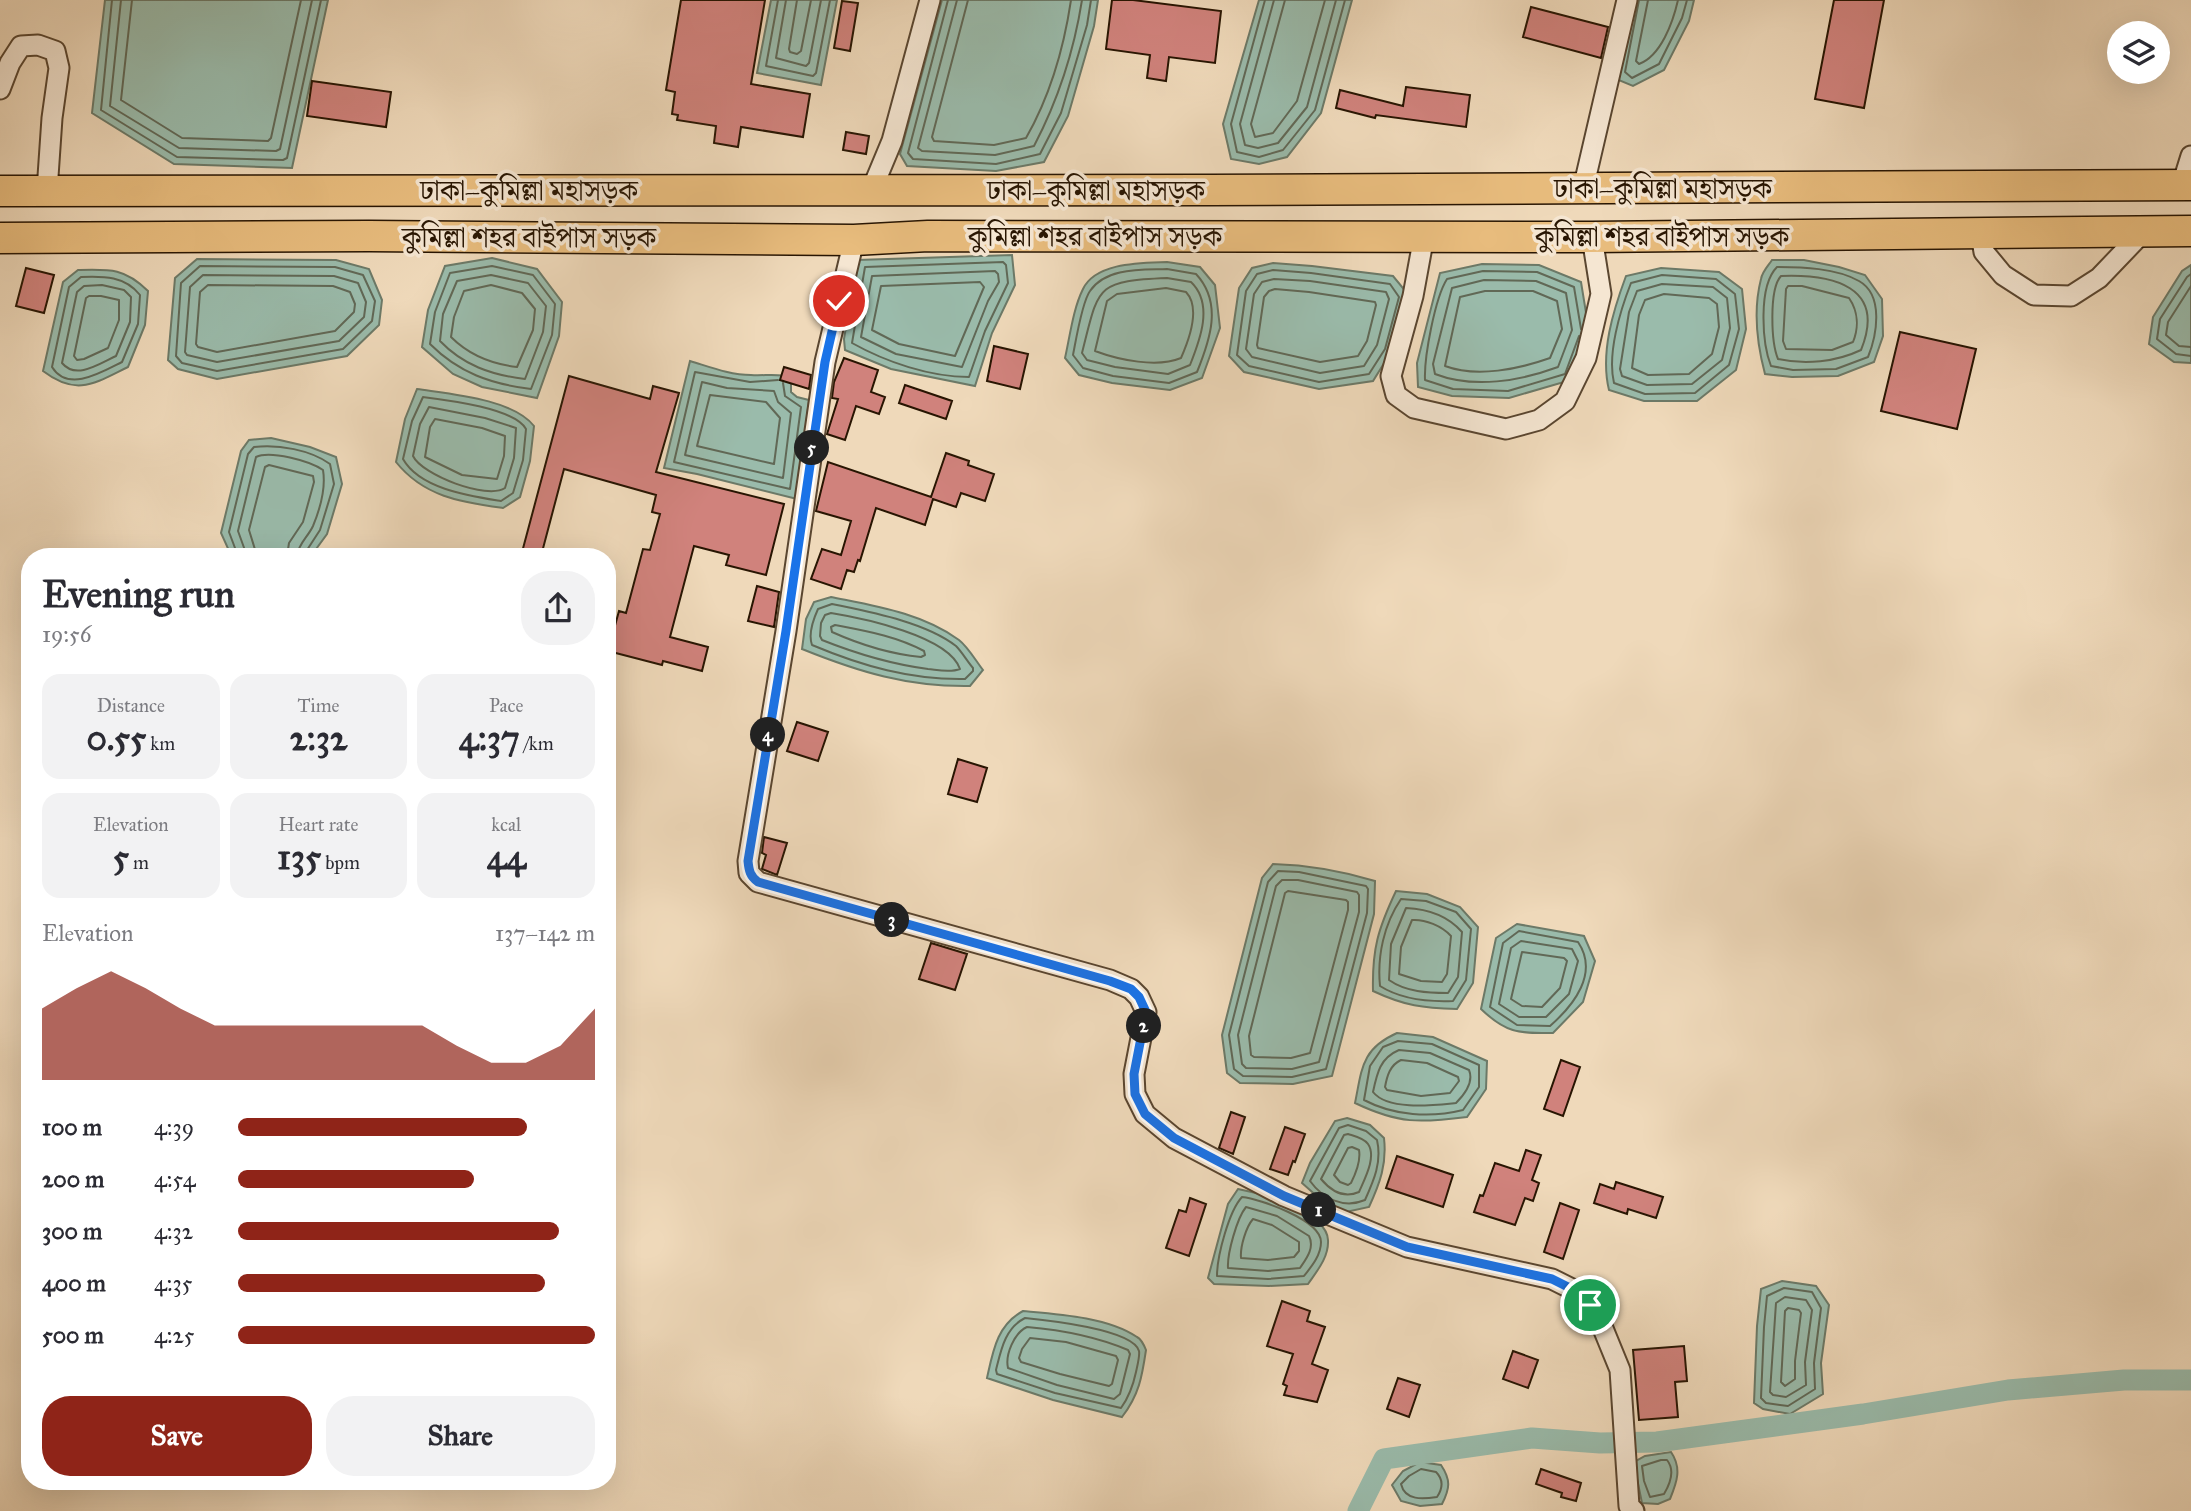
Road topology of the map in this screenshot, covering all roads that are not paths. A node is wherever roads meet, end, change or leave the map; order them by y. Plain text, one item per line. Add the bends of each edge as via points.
1 (930, 0) edge
2 (1627, 0) edge
3 (0, 89) edge
4 (2191, 156) edge
5 (2186, 185) edge
6 (872, 189) junction
7 (1583, 189) junction
8 (0, 191) edge
9 (47, 191) junction
10 (2191, 231) edge
11 (2143, 232) junction
12 (1981, 234) junction
13 (1424, 236) junction
14 (1592, 237) junction
15 (0, 238) edge
16 (854, 240) junction
17 (1634, 1511) edge

1 - 6 street via 892,141
2 - 7 street
3 - 9 street via 21,46 55,51 59,68
4 - 5 street
5 - 7 highway, ঢাকা–কুমিল্লা মহাসড়ক
6 - 7 highway, ঢাকা–কুমিল্লা মহাসড়ক
6 - 9 highway, ঢাকা–কুমিল্লা মহাসড়ক
8 - 9 highway, ঢাকা–কুমিল্লা মহাসড়ক
10 - 11 highway, কুমিল্লা শহর বাইপাস সড়ক
11 - 12 highway, কুমিল্লা শহর বাইপাস সড়ক
11 - 12 street via 2099,278 2071,296 2034,295 2003,275 1984,252
12 - 14 highway, কুমিল্লা শহর বাইপাস সড়ক
13 - 14 highway, কুমিল্লা শহর বাইপাস সড়ক
13 - 14 street via 1391,376 1396,396 1414,408 1506,429 1539,420 1565,401 1586,358 1601,294
13 - 16 highway, কুমিল্লা শহর বাইপাস সড়ক
15 - 16 highway, কুমিল্লা শহর বাইপাস সড়ক
16 - 17 street via 825,362 749,873 758,882 1131,989 1146,1012 1134,1074 1135,1094 1145,1114 1174,1138 1284,1196 1407,1247 1552,1279 1576,1291 1602,1326 1620,1370 1629,1506

